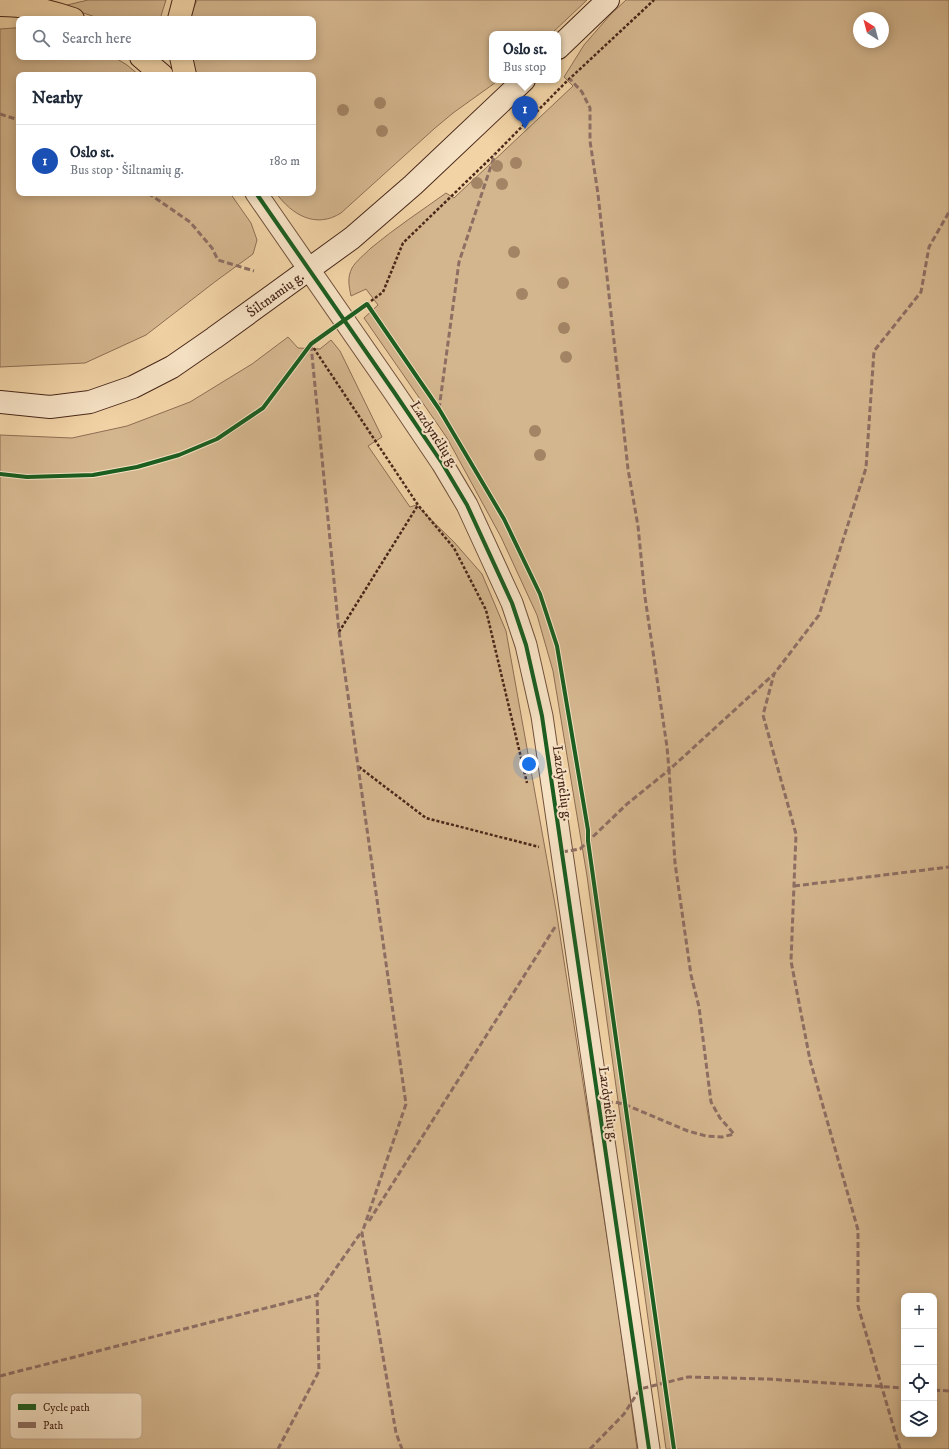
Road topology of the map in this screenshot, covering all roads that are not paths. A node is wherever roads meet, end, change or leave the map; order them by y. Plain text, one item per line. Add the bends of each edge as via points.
1 (184, 0) edge
2 (608, 0) edge
3 (0, 5) edge
4 (64, 16) edge
5 (180, 16) edge
6 (561, 45) edge
7 (144, 60) edge
8 (182, 60) edge
9 (158, 72) edge
10 (184, 72) edge
11 (521, 83) edge
12 (258, 196) edge
13 (309, 269) junction
14 (0, 402) edge
15 (649, 1449) edge

1 - 5 highway
2 - 6 street
3 - 4 highway via 12,5
7 - 9 highway
8 - 10 highway
11 - 13 street, Šiltnamių g. via 413,185 352,238
12 - 13 street, Lazdynėlių g.
13 - 14 street, Šiltnamių g. via 172,367 133,387 90,402 50,407
13 - 15 street, Lazdynėlių g. via 438,457 467,505 512,603 526,645 543,723

